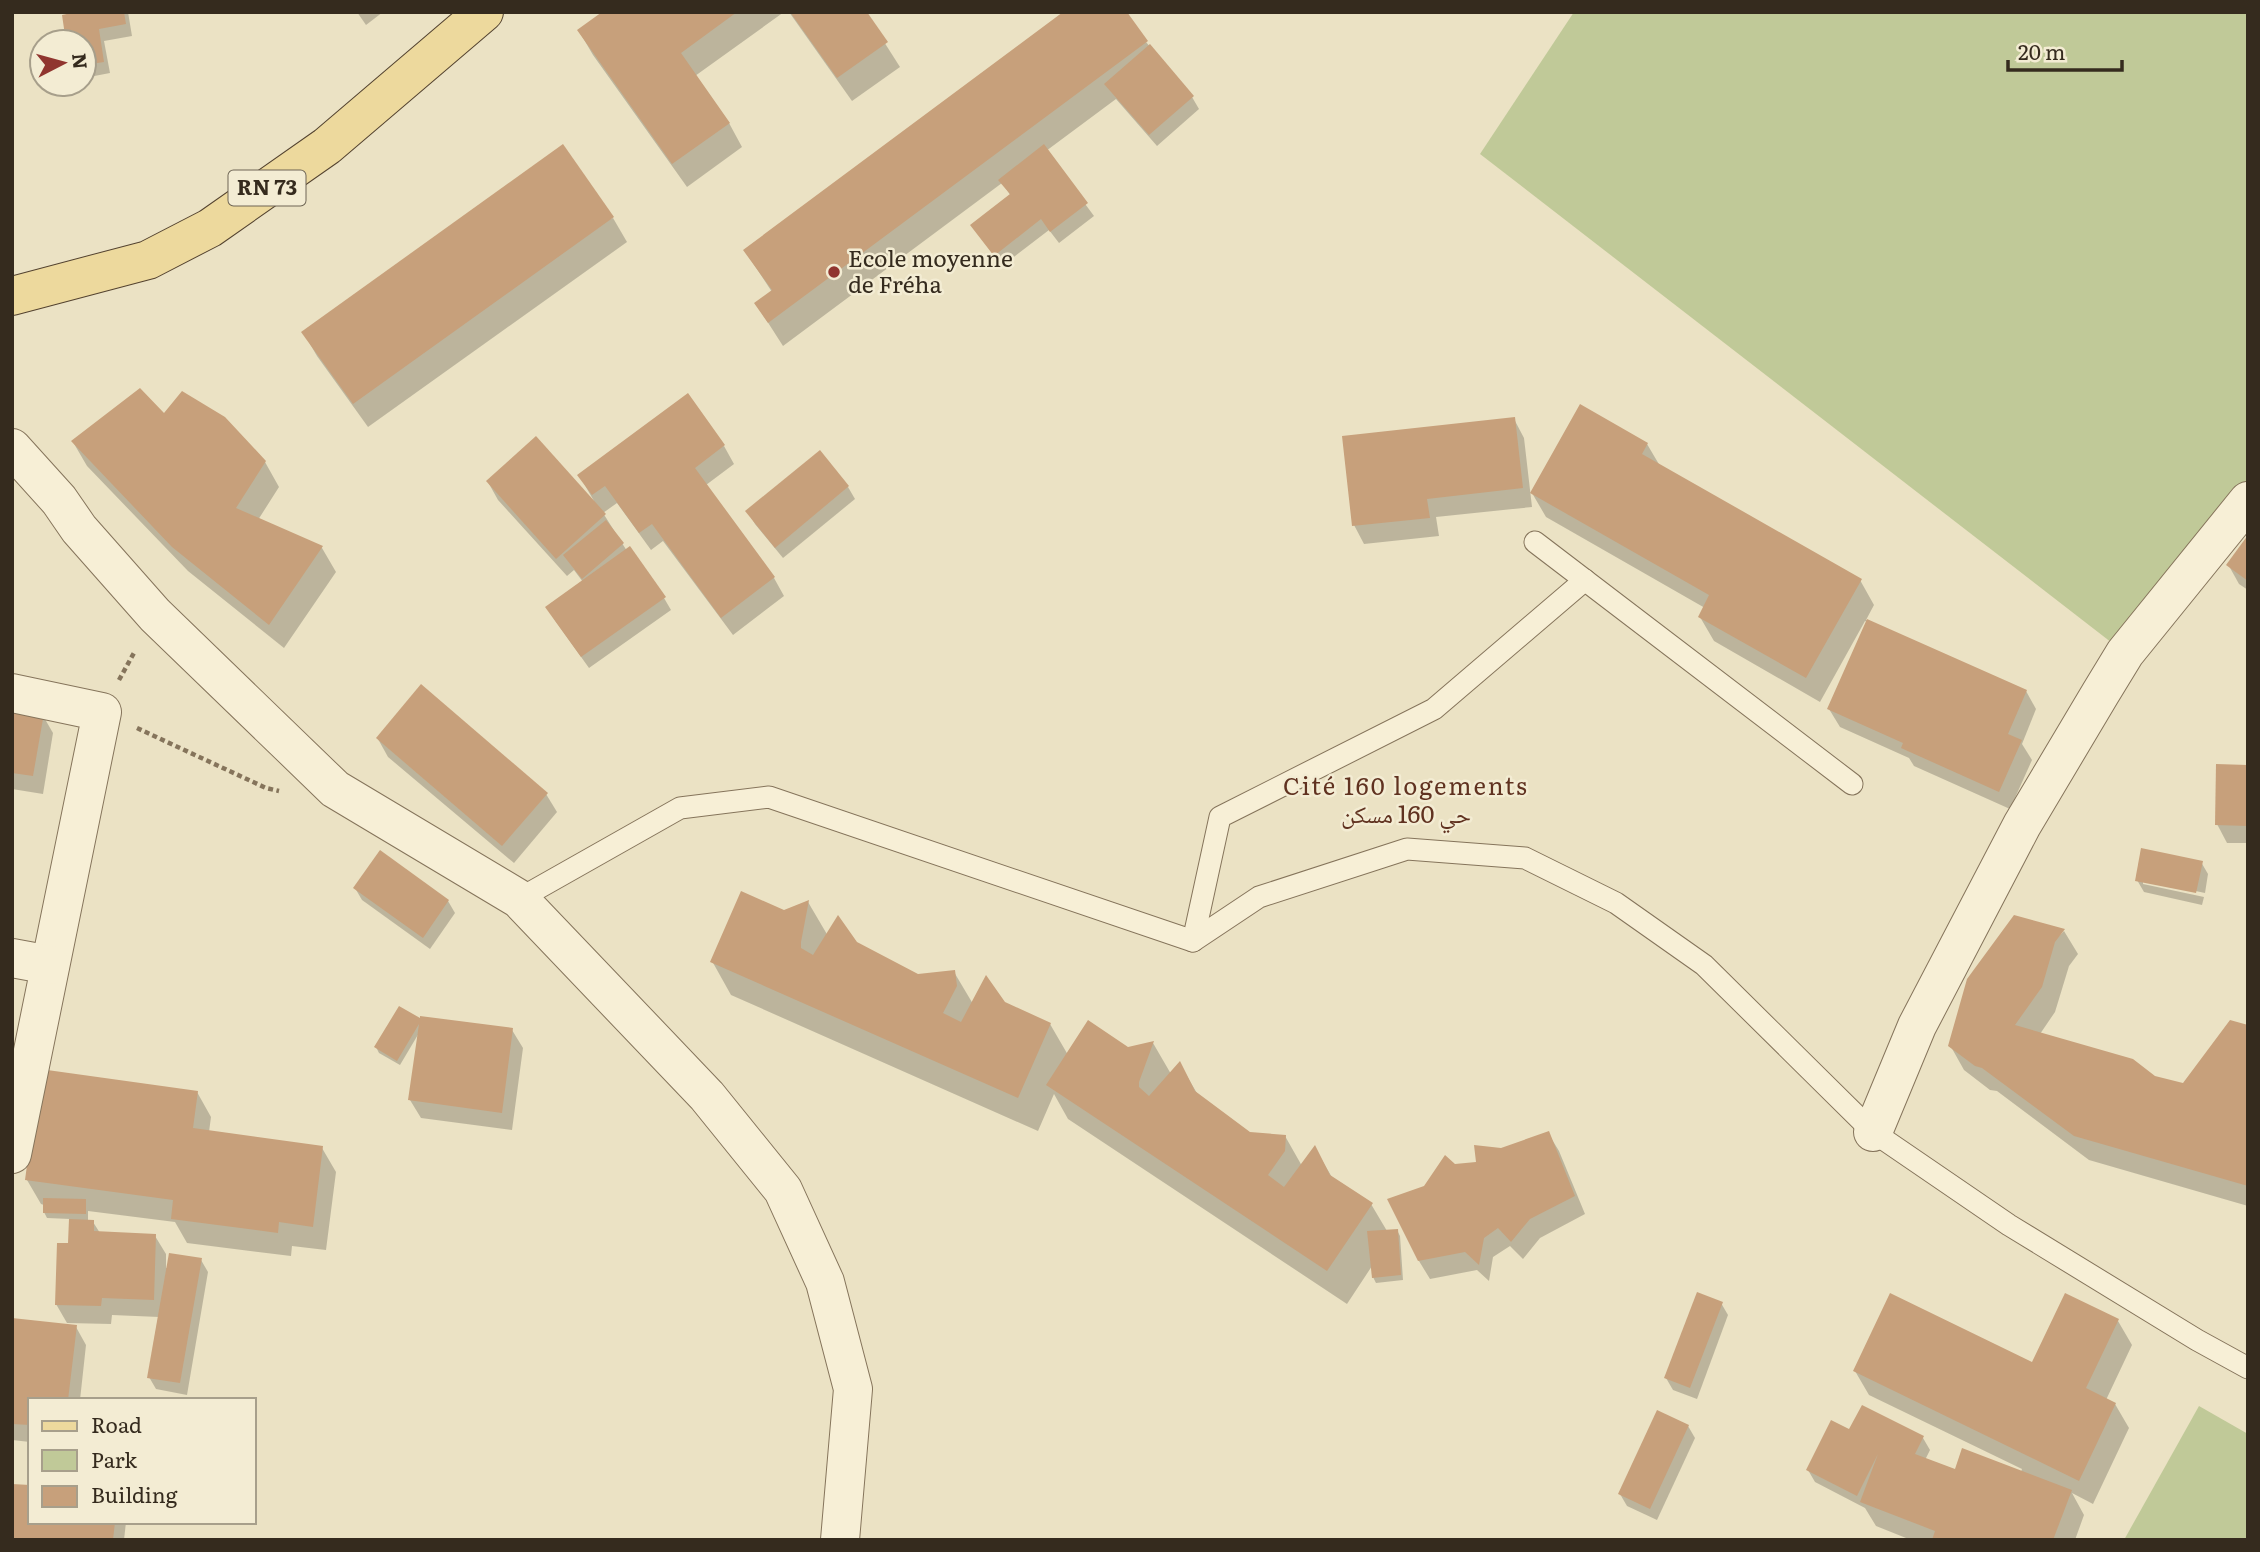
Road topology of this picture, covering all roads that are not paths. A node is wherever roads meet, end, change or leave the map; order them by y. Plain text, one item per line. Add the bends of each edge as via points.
1 (484, 12) edge
2 (12, 296) edge
3 (12, 448) edge
4 (12, 475) edge
5 (2248, 501) edge
6 (79, 529) junction
7 (1535, 542) dead end
8 (1586, 580) junction
9 (12, 693) edge
10 (1852, 783) dead end
11 (519, 899) junction
12 (1193, 941) junction
13 (12, 958) edge
14 (50, 965) junction
15 (1873, 1132) junction
16 (12, 1154) edge
17 (2248, 1368) edge
18 (840, 1540) edge

1 - 2 main road, RN 73 via 327,146 209,228 148,260
3 - 6 street
4 - 6 street
5 - 15 street via 2125,653 2064,754 1917,1026
6 - 11 street via 155,615 335,789
7 - 8 lane
8 - 10 lane
8 - 12 lane via 1434,709 1220,817
9 - 14 street via 102,712
11 - 12 lane via 680,808 769,797
11 - 18 street via 707,1096 783,1189 825,1282 853,1389
12 - 15 lane via 1259,897 1407,849 1525,858 1616,903 1704,965
13 - 14 street
14 - 16 street
15 - 17 lane via 2008,1224

